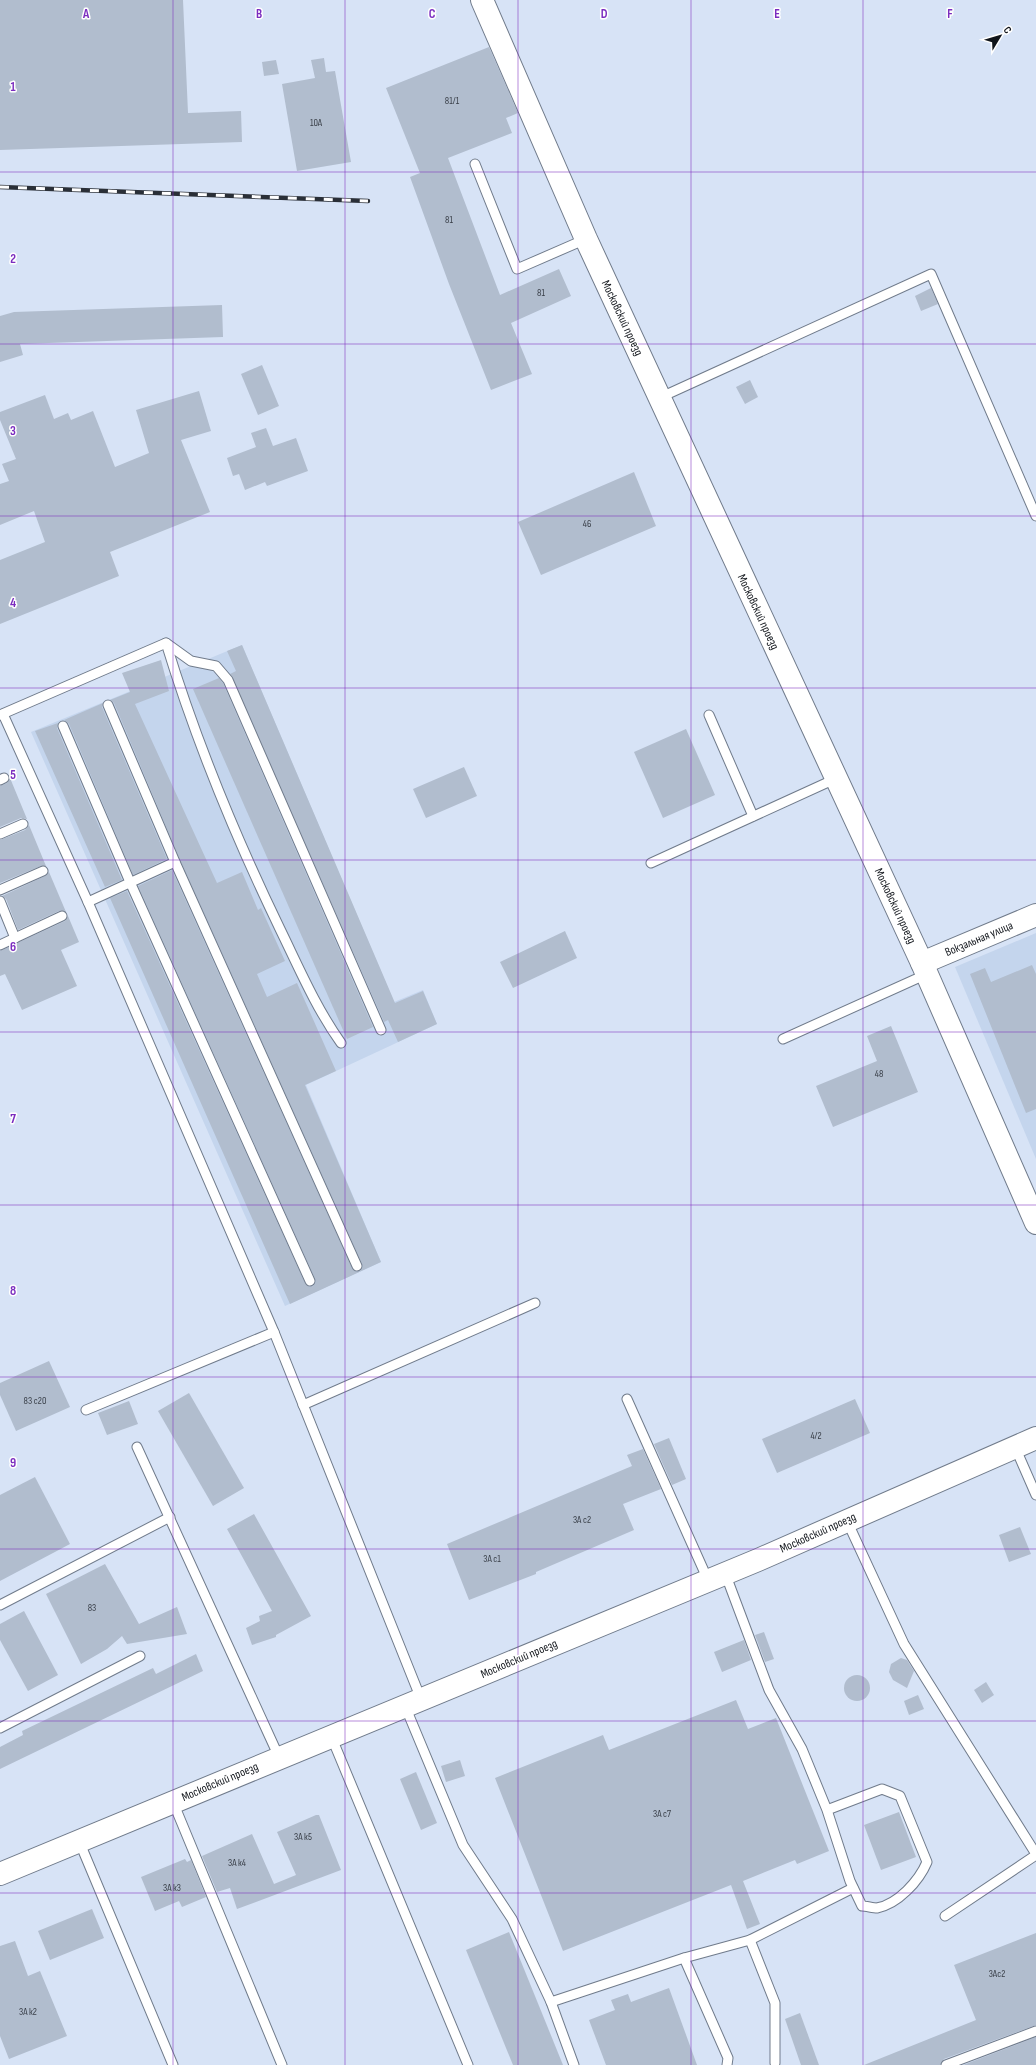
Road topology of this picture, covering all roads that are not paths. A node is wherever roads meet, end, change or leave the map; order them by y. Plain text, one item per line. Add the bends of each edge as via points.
1 (482, 0) edge
2 (475, 164) dead end
3 (586, 239) junction
4 (659, 398) junction
5 (1036, 516) edge
6 (166, 643) junction
7 (108, 705) dead end
8 (2, 715) edge
9 (710, 715) dead end
10 (63, 726) dead end
11 (835, 779) junction
12 (753, 816) junction
13 (23, 824) dead end
14 (0, 834) edge
15 (175, 862) junction
16 (651, 863) dead end
17 (43, 871) dead end
18 (130, 882) junction
19 (0, 890) edge
20 (0, 901) edge
21 (88, 902) junction
22 (1036, 915) edge
23 (62, 916) dead end
24 (15, 938) junction
25 (0, 945) edge
26 (924, 969) junction
27 (381, 1030) dead end
28 (783, 1039) dead end
29 (341, 1043) dead end
30 (1036, 1223) edge
31 (357, 1266) dead end
32 (310, 1281) dead end
33 (535, 1303) dead end
34 (274, 1332) junction
35 (627, 1399) dead end
36 (303, 1405) junction
37 (86, 1410) dead end
38 (1036, 1438) edge
39 (138, 1447) dead end
40 (1015, 1448) junction
41 (1036, 1496) edge
42 (170, 1517) junction
43 (847, 1521) junction
44 (716, 1577) junction
45 (0, 1605) edge
46 (140, 1656) dead end
47 (413, 1703) junction
48 (0, 1728) edge
49 (332, 1736) junction
50 (279, 1757) junction
51 (173, 1802) junction
52 (827, 1810) junction
53 (79, 1841) junction
54 (1036, 1855) edge
55 (0, 1874) edge
56 (853, 1888) junction
57 (945, 1916) dead end
58 (750, 1940) junction
59 (684, 1958) junction
60 (551, 2002) junction
61 (1036, 2031) edge
62 (775, 2063) dead end
63 (173, 2065) edge
64 (282, 2065) edge
65 (468, 2065) edge
66 (574, 2065) edge
67 (727, 2065) edge
68 (946, 2065) edge

1 - 3 street, Московский проезд
2 - 3 lane via 518,269
3 - 4 street, Московский проезд
4 - 5 lane via 931,274
4 - 11 street, Московский проезд
6 - 8 lane
6 - 27 lane via 191,661 216,666 228,680
6 - 29 lane via 186,708 246,860 322,1017
7 - 15 lane
8 - 21 lane
9 - 12 lane
10 - 18 lane
11 - 12 lane
11 - 26 street, Московский проезд
12 - 16 lane
13 - 14 lane
15 - 18 lane
15 - 31 lane
17 - 19 lane
18 - 21 lane
18 - 32 lane
20 - 24 lane
21 - 34 lane
22 - 26 street, Вокзальная улица
23 - 24 lane
24 - 25 lane
26 - 28 lane
26 - 30 street, Московский проезд
33 - 36 lane
34 - 36 lane
34 - 37 lane
35 - 44 lane
36 - 47 lane
38 - 40 street, Московский проезд
39 - 42 lane
40 - 41 lane
40 - 43 street, Московский проезд
42 - 45 lane
42 - 50 lane
43 - 44 street, Московский проезд
43 - 54 lane via 904,1644
44 - 47 street, Московский проезд
44 - 52 lane via 770,1690 802,1749
46 - 48 lane
47 - 49 street, Московский проезд
47 - 60 lane via 463,1845 512,1919
49 - 50 street, Московский проезд
49 - 65 lane
50 - 51 street, Московский проезд
51 - 53 street, Московский проезд
51 - 64 lane
52 - 56 lane
52 - 56 lane via 882,1790 900,1796 927,1862 921,1876 889,1904 876,1908 862,1906
53 - 55 street, Московский проезд
53 - 63 lane
54 - 57 lane
56 - 58 lane
58 - 59 lane
58 - 62 lane via 775,2003
59 - 60 lane
59 - 67 lane via 728,2058
60 - 66 lane
61 - 68 lane

